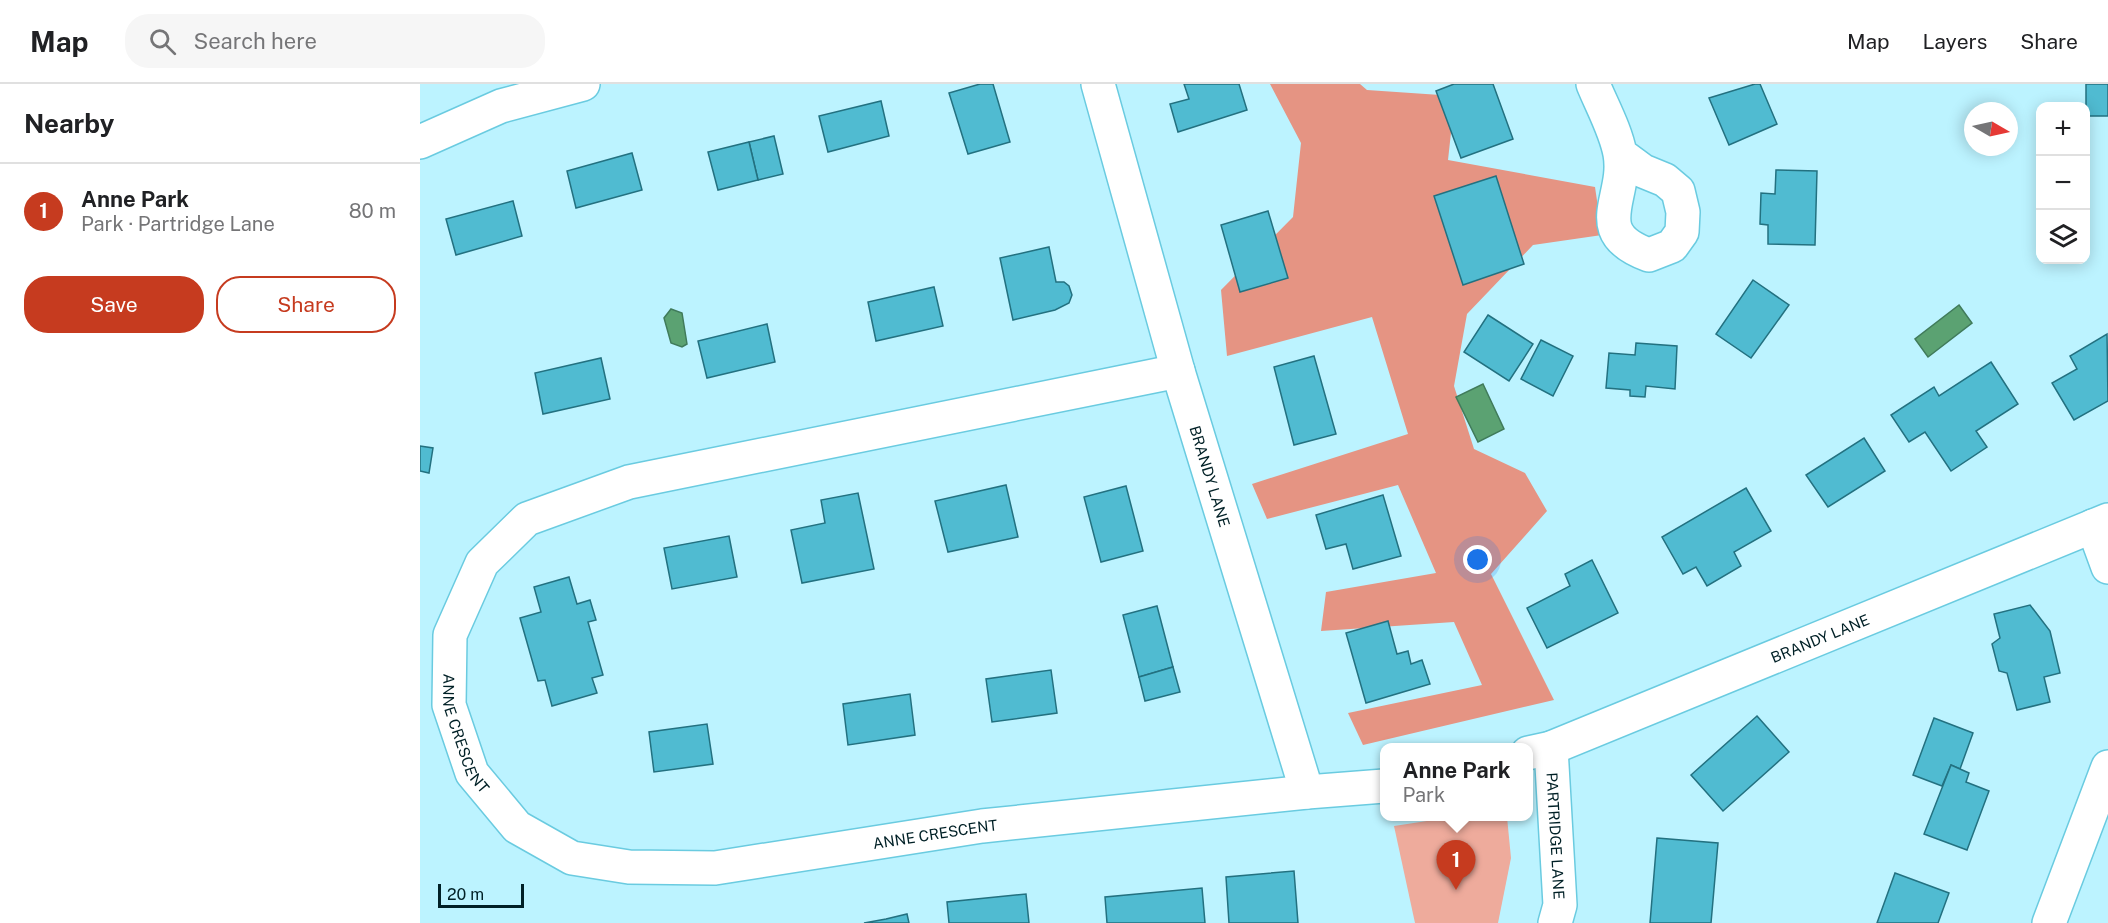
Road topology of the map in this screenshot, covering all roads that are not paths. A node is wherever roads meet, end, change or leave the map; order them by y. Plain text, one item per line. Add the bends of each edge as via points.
1 (583, 84) edge
2 (1098, 84) edge
3 (1593, 84) edge
4 (420, 142) edge
5 (1620, 154) dead end
6 (1178, 371) junction
7 (2101, 523) edge
8 (2108, 567) edge
9 (1540, 750) edge
10 (2108, 767) edge
11 (1380, 786) edge
12 (1306, 792) junction
13 (1554, 923) edge
14 (2049, 923) edge

1 - 4 street via 501,106
2 - 6 street, BRANDY LANE
3 - 5 street
6 - 12 street, BRANDY LANE
6 - 12 street, ANNE CRESCENT via 629,482 527,519 482,562 450,635 450,705 472,773 517,827 572,858 629,867 715,868 982,826
7 - 8 street
7 - 9 street, BRANDY LANE
9 - 13 street, PARTRIDGE LANE via 1560,905
10 - 14 street
11 - 12 street

